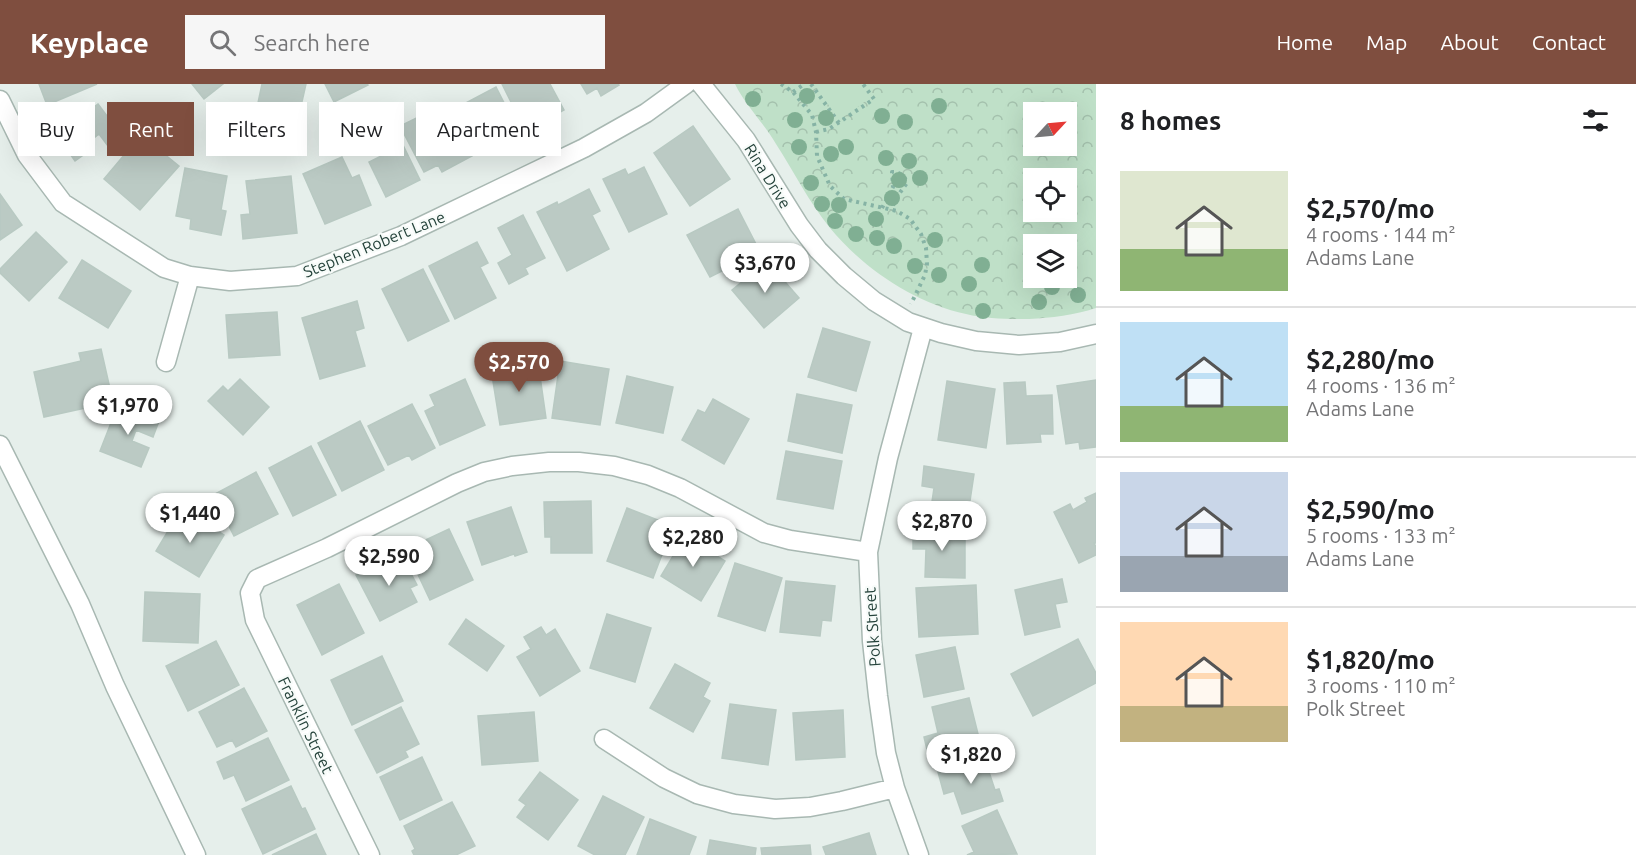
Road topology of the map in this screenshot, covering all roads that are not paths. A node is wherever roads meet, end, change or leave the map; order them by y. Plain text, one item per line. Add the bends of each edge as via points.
1 (686, 84) edge
2 (701, 84) edge
3 (0, 100) edge
4 (190, 276) junction
5 (923, 328) junction
6 (1096, 334) edge
7 (166, 362) dead end
8 (0, 446) edge
9 (868, 552) junction
10 (604, 739) dead end
11 (895, 788) junction
12 (196, 855) edge
13 (370, 855) edge
14 (919, 855) edge

1 - 4 street, Stephen Robert Lane via 646,113 584,148 401,236 297,276 230,281
2 - 5 street, Rina Drive via 746,140 818,250 874,301
3 - 4 street, Stephen Robert Lane via 27,155 63,203 164,268
4 - 7 street
5 - 6 street, Rina Drive via 976,341 1019,345
5 - 9 street, Polk Street
8 - 12 street via 80,604
9 - 11 street, Polk Street via 878,696
9 - 13 street, Franklin Street via 764,533 648,475 614,466 549,462 484,472 257,579 250,593 255,620
10 - 11 street via 663,778 697,794 734,804 775,810 810,807
11 - 14 street, Polk Street

